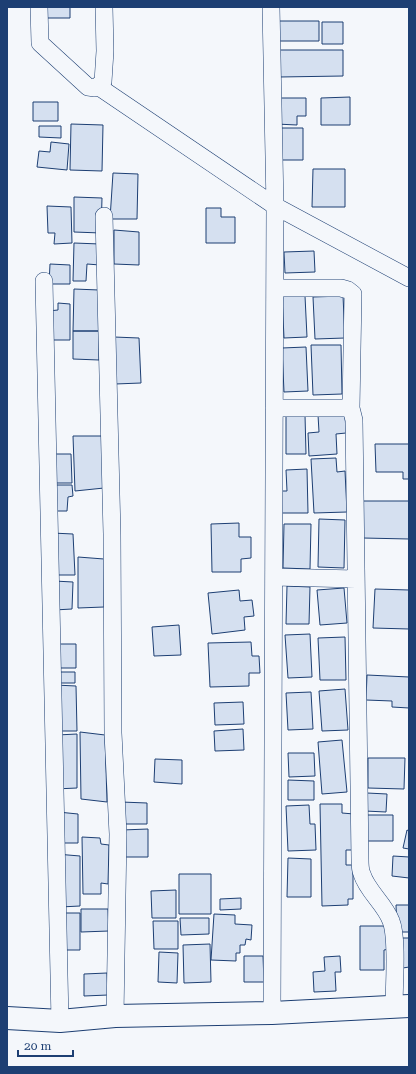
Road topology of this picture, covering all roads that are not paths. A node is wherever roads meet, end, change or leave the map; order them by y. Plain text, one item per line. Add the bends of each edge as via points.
1 (39, 7) edge
2 (104, 7) edge
3 (271, 7) edge
4 (99, 87) junction
5 (275, 206) junction
6 (104, 216) dead end
7 (409, 278) edge
8 (44, 281) dead end
9 (275, 288) junction
10 (274, 408) junction
11 (351, 408) junction
12 (274, 577) junction
13 (356, 579) junction
14 (402, 1006) edge
15 (272, 1013) junction
16 (115, 1016) junction
17 (7, 1018) edge
18 (60, 1021) junction

1 - 4 street via 40,43 88,86
2 - 4 street via 105,51 103,82
3 - 5 street
4 - 5 street
5 - 7 street
5 - 9 street
6 - 16 street via 112,534 113,733 118,834
8 - 18 street
9 - 10 street
9 - 11 street via 341,288 353,294
10 - 11 street
10 - 12 street
11 - 13 street via 354,420
12 - 13 street
12 - 15 street
13 - 14 street via 360,859 362,876 383,904 392,922
14 - 15 main road
15 - 16 main road
16 - 18 main road
17 - 18 main road

